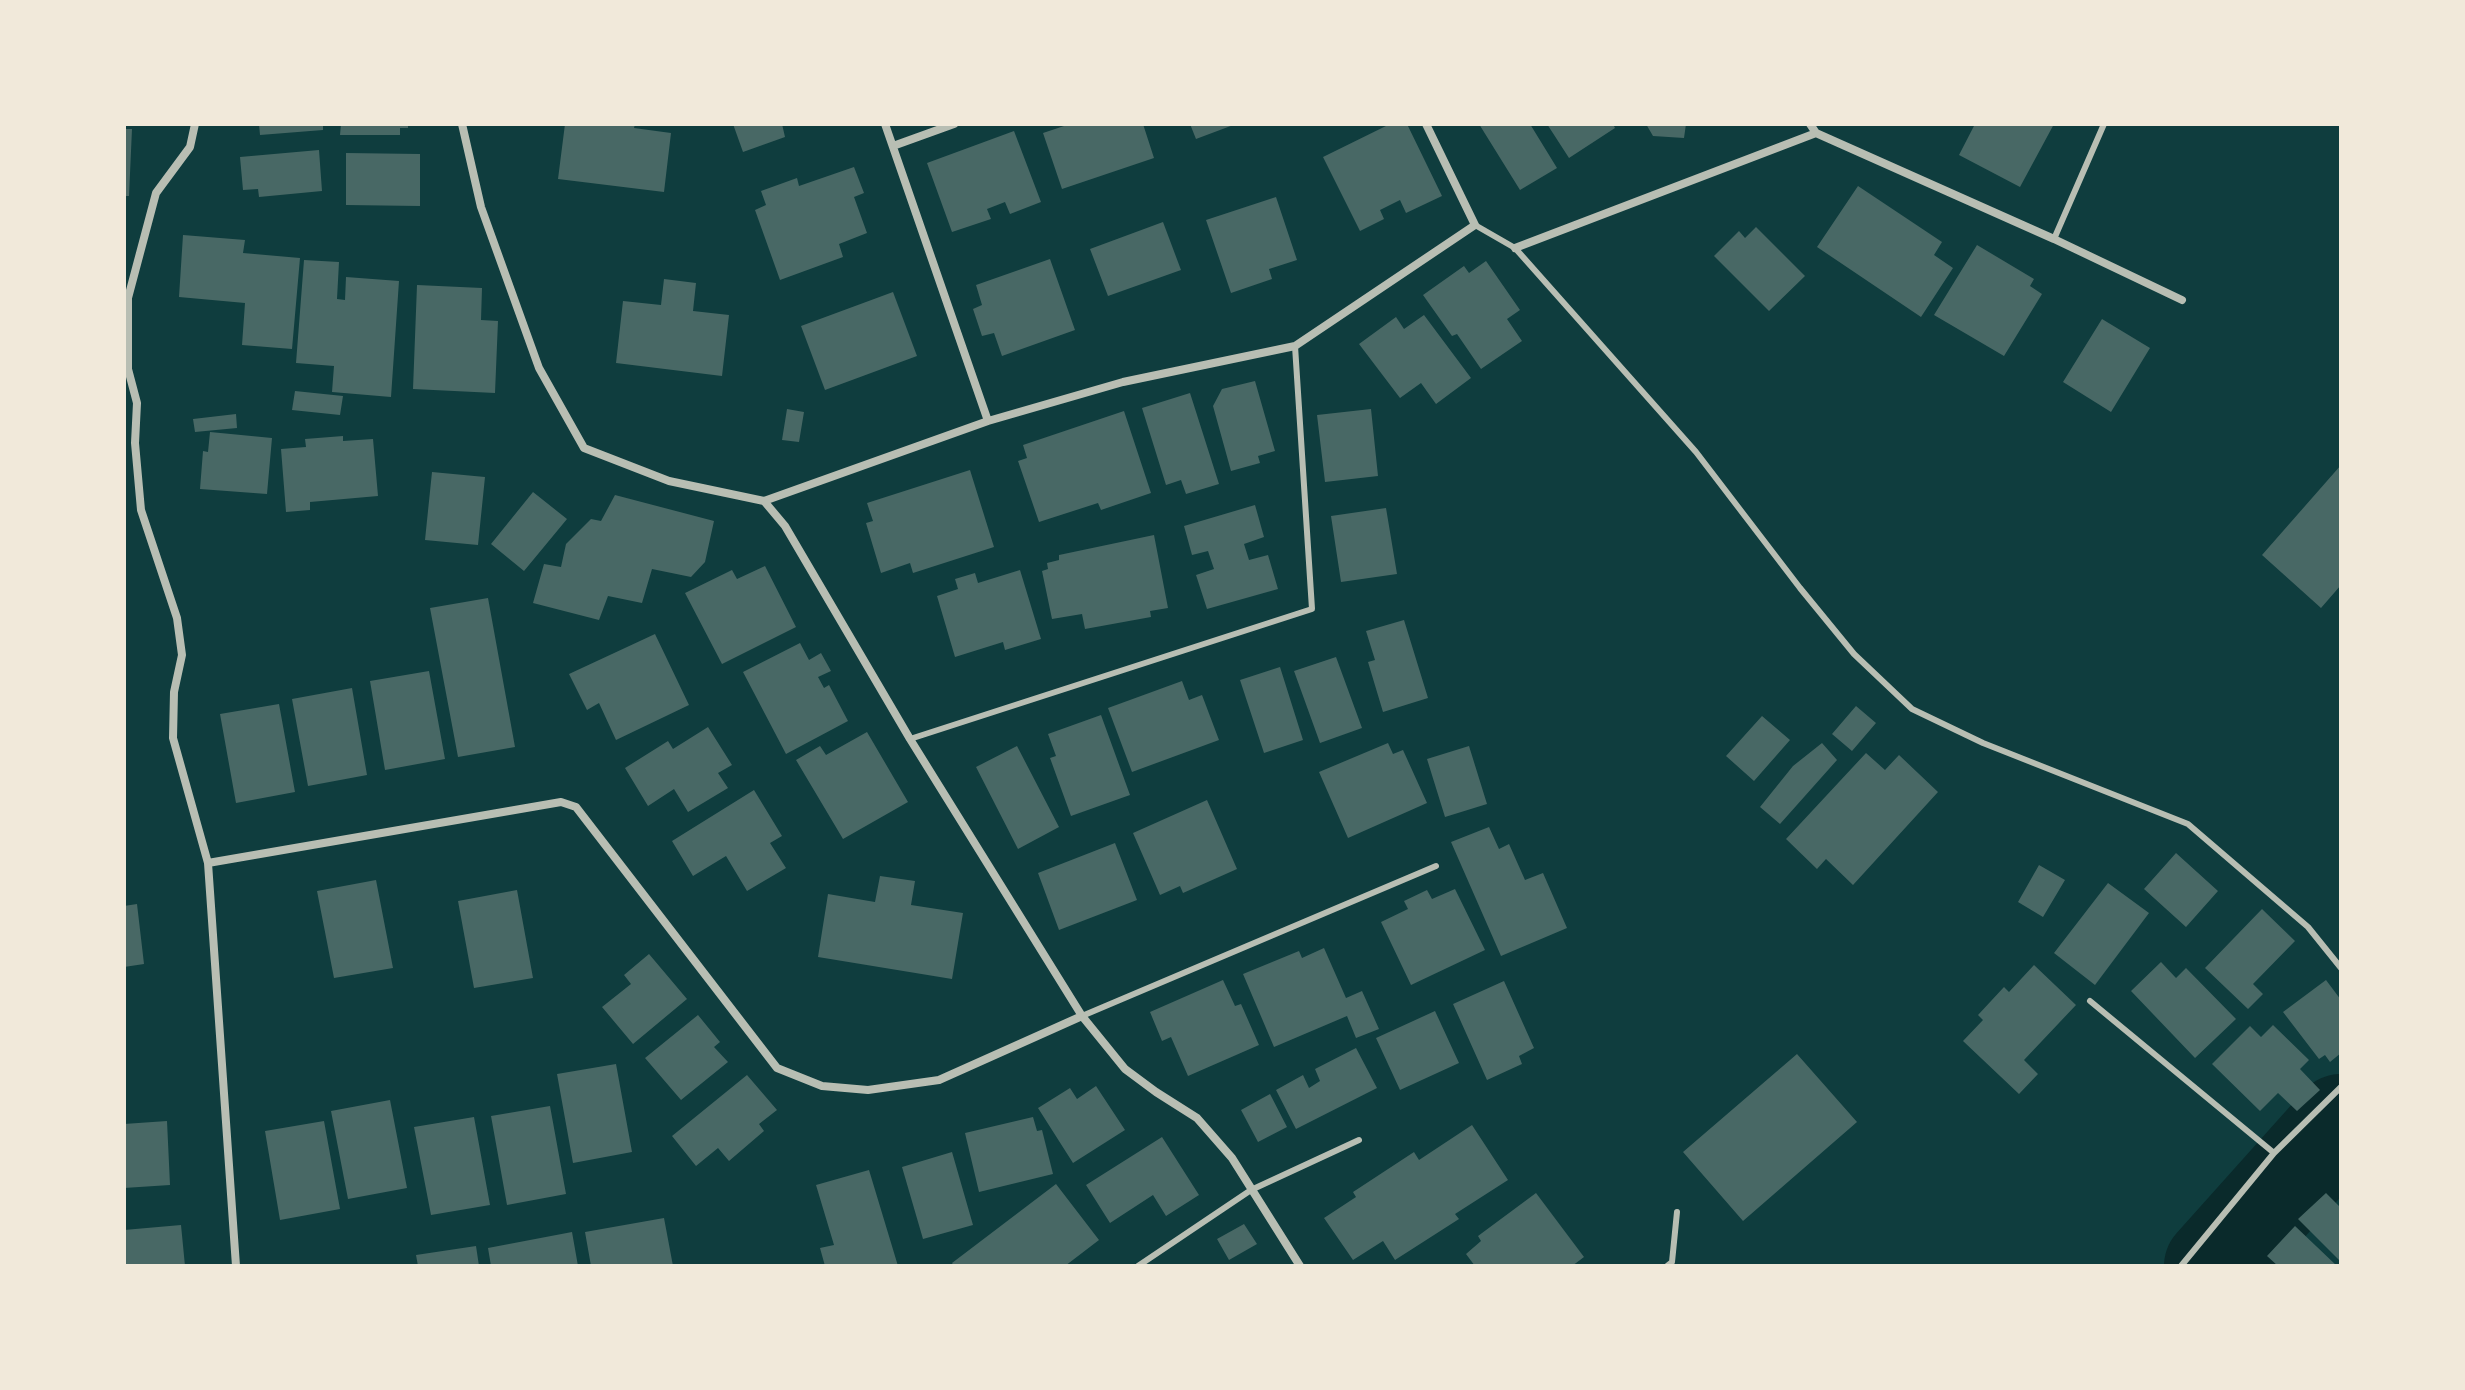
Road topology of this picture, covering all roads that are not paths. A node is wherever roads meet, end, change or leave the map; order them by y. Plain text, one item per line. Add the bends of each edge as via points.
1 (195, 124) edge
2 (462, 124) edge
3 (885, 124) edge
4 (954, 124) edge
5 (1426, 124) edge
6 (1810, 124) edge
7 (2104, 124) edge
8 (1816, 133) junction
9 (893, 146) junction
10 (1475, 225) junction
11 (2054, 239) junction
12 (1515, 248) junction
13 (2182, 300) dead end
14 (1295, 346) junction
15 (988, 421) junction
16 (764, 501) junction
17 (910, 739) junction
18 (208, 863) junction
19 (1436, 866) dead end
20 (2341, 968) edge
21 (2090, 1001) dead end
22 (1082, 1016) junction
23 (2341, 1087) edge
24 (1359, 1140) dead end
25 (2274, 1153) junction
26 (1251, 1190) junction
27 (1677, 1212) dead end
28 (236, 1266) edge
29 (1138, 1266) edge
30 (1300, 1266) edge
31 (1667, 1266) edge
32 (2181, 1266) edge

1 - 18 street via 190,147 156,193 128,298 128,369 137,403 141,510 179,630 182,655 173,738
2 - 16 street via 481,207 539,368 584,448 669,481
3 - 9 street
4 - 9 street
5 - 10 street
6 - 8 street
7 - 11 lane
8 - 11 street
8 - 12 street
9 - 15 street
10 - 12 lane
10 - 14 street
11 - 13 street
12 - 20 lane via 1696,452 1854,654 1912,709 1983,743 2188,824 2308,927
14 - 15 street via 1123,382
14 - 17 lane via 1312,609
15 - 16 street
16 - 17 street via 785,526
17 - 22 street
18 - 22 street via 561,802 576,807 777,1068 822,1086 868,1090 939,1080
18 - 28 street
19 - 22 lane
21 - 25 lane
22 - 26 street via 1125,1069 1197,1118
23 - 25 lane
24 - 26 lane
25 - 32 lane
26 - 29 lane
26 - 30 street
27 - 31 lane via 1672,1262

